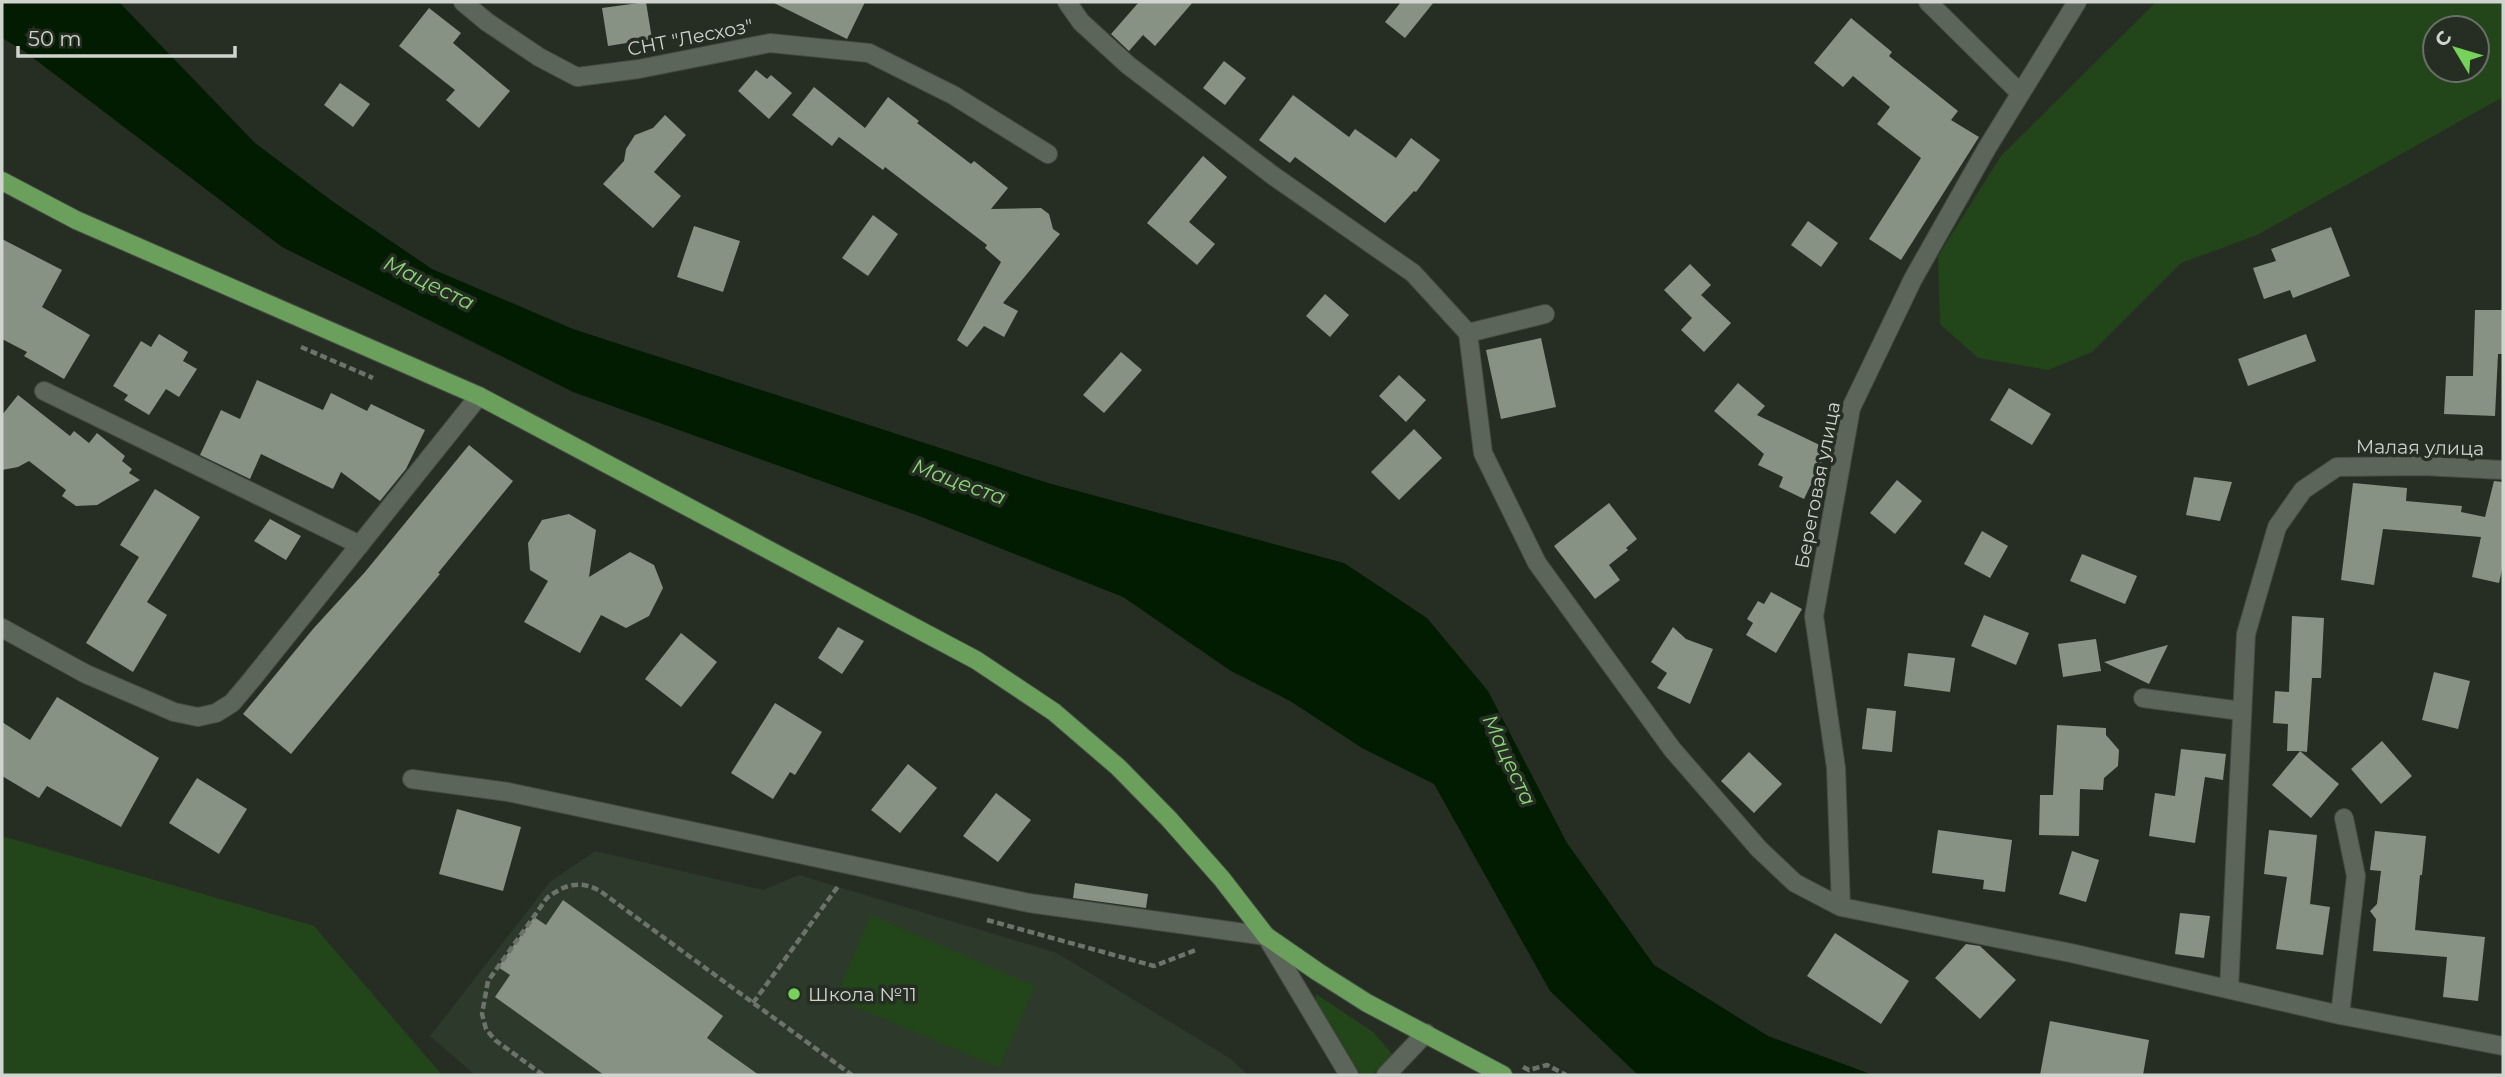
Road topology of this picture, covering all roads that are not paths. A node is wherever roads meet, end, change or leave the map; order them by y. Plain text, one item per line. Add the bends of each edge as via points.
1 (463, 2) edge
2 (1068, 2) edge
3 (1927, 2) edge
4 (2077, 2) edge
5 (2020, 93) junction
6 (1048, 154) dead end
7 (2, 181) edge
8 (1545, 314) dead end
9 (1468, 333) junction
10 (44, 391) dead end
11 (479, 396) junction
12 (2503, 470) edge
13 (360, 545) junction
14 (2, 628) edge
15 (2143, 698) dead end
16 (2241, 711) junction
17 (412, 779) dead end
18 (2344, 818) dead end
19 (1841, 907) junction
20 (1266, 936) junction
21 (2229, 989) junction
22 (2340, 1015) junction
23 (1426, 1033) junction
24 (2503, 1046) edge
25 (1494, 1073) edge
26 (1349, 1075) edge
27 (1386, 1075) edge

1 - 6 street, СНТ "Лесхоз" via 539,57 577,76 639,69 770,43 869,53 953,95
2 - 9 street via 1081,22 1128,65 1275,177 1413,272
3 - 5 street
4 - 5 street, Береговая улица
5 - 19 street, Береговая улица via 1913,279 1851,408 1814,616 1836,768
7 - 11 main road via 76,220
8 - 9 street
9 - 19 street via 1483,453 1537,563 1672,749 1759,849 1795,883
10 - 13 street
11 - 13 street
11 - 20 main road via 941,640 1054,712 1169,819
12 - 16 street, Малая улица via 2337,467 2303,490 2277,527 2246,634
13 - 14 street via 239,695 216,713 198,717 174,712 86,674
15 - 16 street
16 - 21 street
17 - 20 street via 508,792 1029,903
18 - 22 street via 2356,876
19 - 21 street
20 - 23 main road via 1367,1003
20 - 26 street
21 - 22 street
22 - 24 street
23 - 25 main road
23 - 27 street

